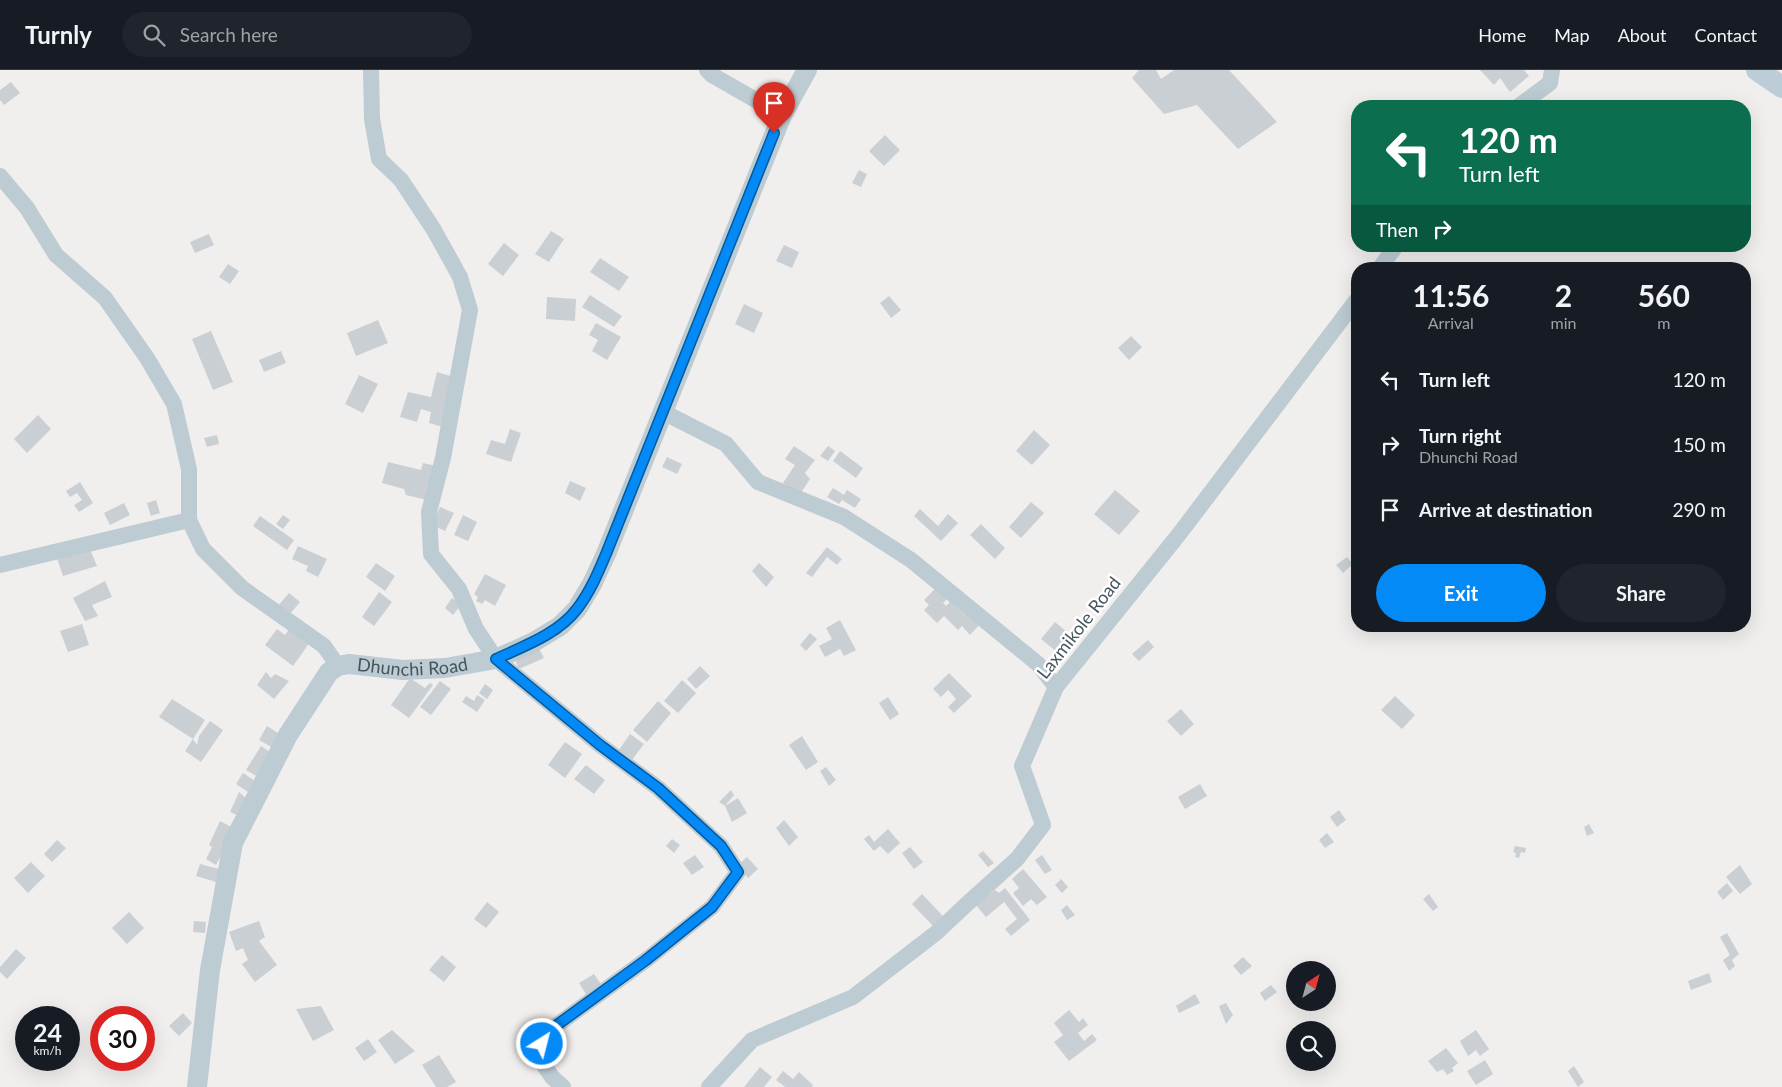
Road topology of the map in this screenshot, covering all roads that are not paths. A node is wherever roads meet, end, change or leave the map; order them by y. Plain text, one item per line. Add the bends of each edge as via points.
1 (371, 70) edge
2 (706, 70) edge
3 (807, 70) edge
4 (1552, 70) edge
5 (1758, 70) edge
6 (1782, 86) edge
7 (1527, 100) edge
8 (782, 115) junction
9 (0, 176) edge
10 (1351, 307) edge
11 (663, 412) junction
12 (189, 520) junction
13 (0, 565) edge
14 (496, 659) junction
15 (338, 666) junction
16 (1056, 687) junction
17 (197, 1087) edge
18 (563, 1087) edge
19 (708, 1087) edge

1 - 14 street via 372,119 379,159 401,180 434,230 460,277 470,310 443,458 429,512 431,554 459,589 476,629
2 - 8 street
3 - 8 street, Dhunchi Road
4 - 7 street via 1550,83
5 - 6 main road
8 - 11 street, Dhunchi Road
9 - 12 street via 27,208 56,255 105,298 174,404 189,469
10 - 16 street, Laxmikole Road via 1180,533
11 - 14 street, Dhunchi Road via 606,554 577,610 560,626
11 - 16 street via 726,444 758,482 844,517 911,560 1038,664
12 - 13 street
12 - 15 street via 203,549 242,588 324,646
14 - 15 street, Dhunchi Road via 437,669
14 - 18 street via 658,788 721,846 738,872 712,907 546,1033 538,1056
15 - 17 street, Dhunchi Road via 320,683 288,735 233,843 210,970
16 - 19 street, Laxmikole Road via 1022,766 1043,825 1017,859 936,933 853,997 752,1040

